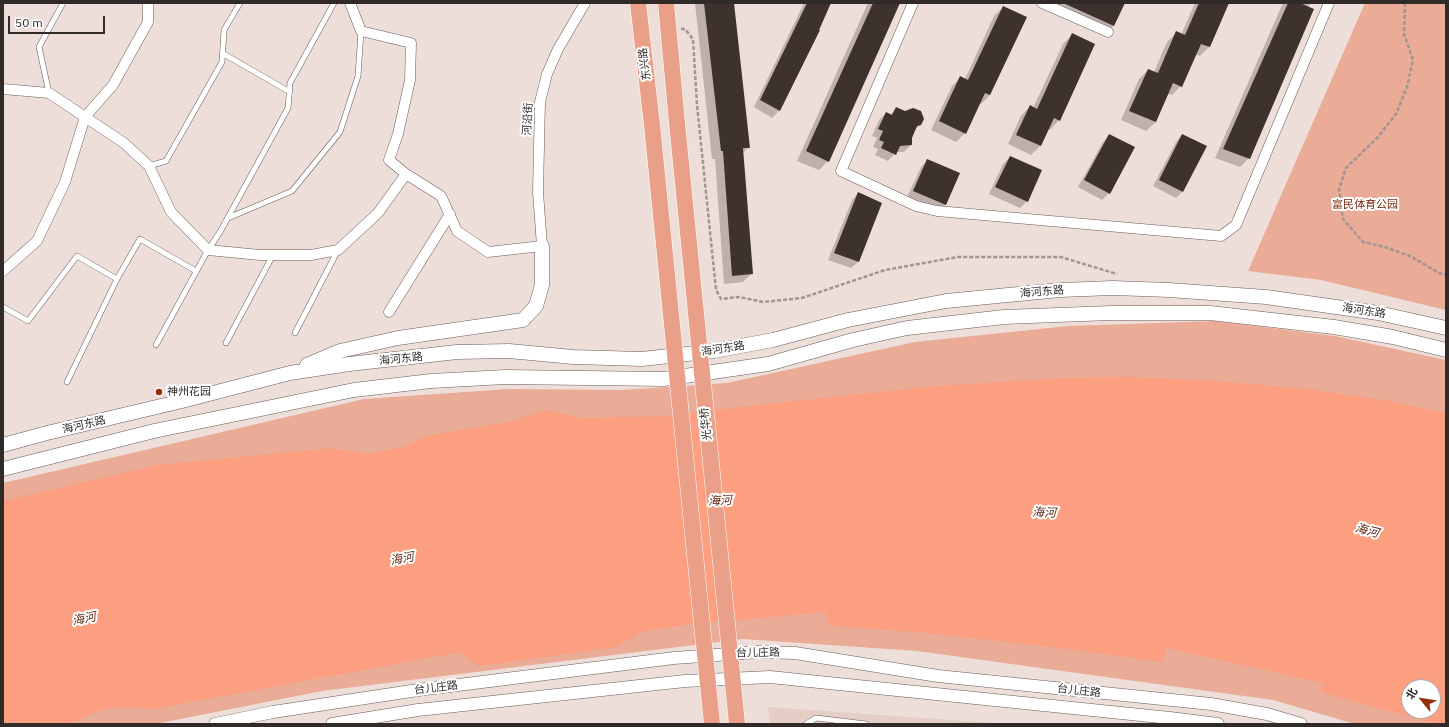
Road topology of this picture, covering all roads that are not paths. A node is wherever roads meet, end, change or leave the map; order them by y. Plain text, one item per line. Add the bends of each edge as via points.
1 (63, 3) edge
2 (148, 3) edge
3 (240, 3) edge
4 (334, 3) edge
5 (350, 3) edge
6 (585, 3) edge
7 (638, 3) edge
8 (666, 3) edge
9 (913, 3) edge
10 (1042, 3) edge
11 (1328, 4) edge
12 (361, 31) junction
13 (1108, 32) dead end
14 (222, 53) junction
15 (3, 89) edge
16 (290, 92) junction
17 (49, 93) junction
18 (84, 117) junction
19 (150, 166) junction
20 (406, 174) junction
21 (450, 214) junction
22 (228, 218) junction
23 (542, 246) junction
24 (208, 250) junction
25 (338, 250) junction
26 (274, 255) junction
27 (3, 271) edge
28 (196, 271) junction
29 (117, 279) junction
30 (3, 307) edge
31 (389, 312) dead end
32 (1446, 328) edge
33 (295, 333) dead end
34 (226, 342) dead end
35 (156, 345) dead end
36 (1446, 350) edge
37 (290, 372) junction
38 (67, 382) dead end
39 (3, 445) edge
40 (3, 469) edge
41 (1170, 721) edge
42 (215, 724) edge
43 (332, 724) edge
44 (712, 724) edge
45 (737, 724) edge
46 (806, 724) edge
47 (866, 724) edge
48 (1218, 724) edge
49 (1301, 724) edge

1 - 17 lane via 39,47
2 - 18 street via 148,22 113,85
3 - 14 lane via 224,30
4 - 16 lane via 290,83
5 - 12 street
6 - 23 street, 河沿街 via 555,56 547,74 540,102 538,192
7 - 44 highway, 东兴路, bridge
8 - 45 highway, 光华桥, bridge
9 - 11 street via 841,171 916,206 937,211 1221,236 1236,225
10 - 13 street
12 - 20 street via 411,43 410,80 398,134 389,160
12 - 22 lane via 358,76 340,132 292,191
14 - 16 lane
14 - 19 lane via 222,62 166,161
15 - 17 street
16 - 22 lane via 288,108
17 - 18 street
18 - 19 street via 124,144
18 - 27 street via 65,182 37,241
19 - 24 street via 171,212
20 - 21 street via 441,196
20 - 25 street via 378,213
21 - 23 street via 457,231 488,252
21 - 31 street
22 - 24 lane
23 - 37 main road via 542,285 536,306 523,320 398,338 340,352
24 - 26 street
24 - 28 lane
25 - 26 street via 311,256
25 - 33 lane
26 - 34 lane
28 - 29 lane via 140,239
28 - 35 lane
29 - 30 lane via 77,256 28,321
29 - 38 lane
32 - 37 main road, 海河东路 via 1378,313 1266,297 1113,288 1060,290 946,300 848,320 773,340 714,351 642,359 573,358 509,351 457,352
36 - 40 main road, 海河东路 via 1334,326 1210,313 1004,317 907,328 768,364 664,379 505,377 432,381 354,390 154,431
37 - 39 main road, 海河东路 via 182,402
41 - 43 street, 台儿庄路 via 770,677 685,681 418,710
41 - 48 street, 台儿庄路
42 - 49 street, 台儿庄路 via 273,712 418,690 674,658 758,652 795,653 938,676 1211,704 1267,714
46 - 47 lane via 816,718

